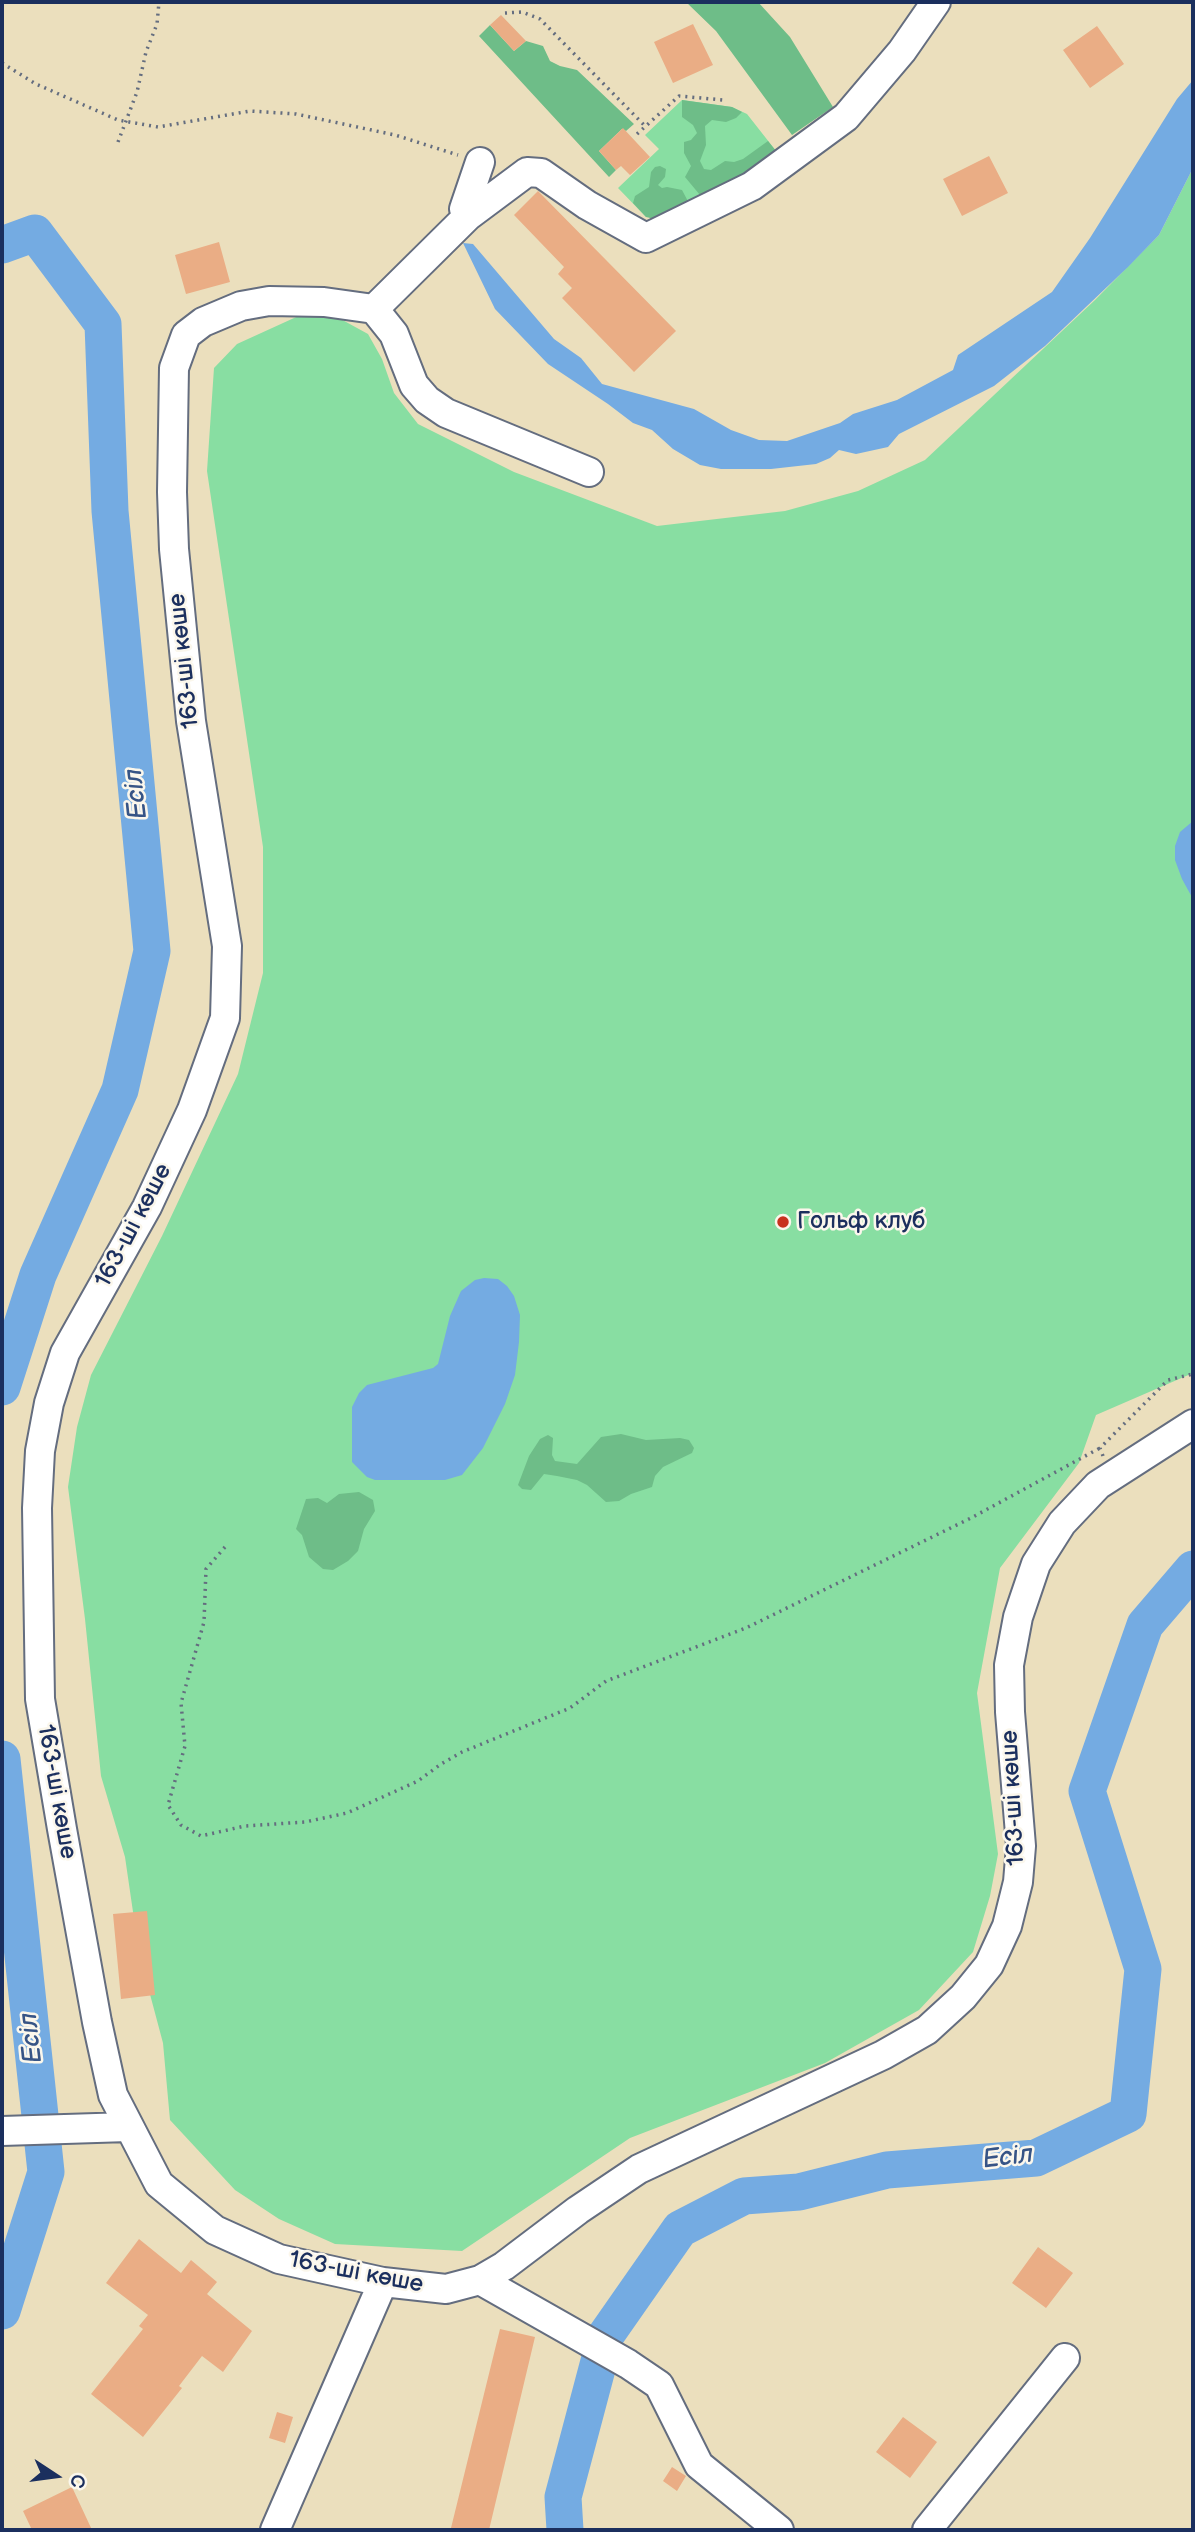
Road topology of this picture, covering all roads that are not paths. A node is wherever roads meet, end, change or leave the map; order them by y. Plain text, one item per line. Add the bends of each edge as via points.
1 (936, 2) edge
2 (480, 162) road end
3 (468, 216) junction
4 (374, 309) junction
5 (589, 472) dead end
6 (1193, 1424) edge
7 (128, 2127) junction
8 (12, 2131) edge
9 (480, 2280) junction
10 (383, 2282) junction
11 (1065, 2358) dead end
12 (275, 2530) edge
13 (779, 2530) edge
14 (927, 2530) edge

1 - 3 street via 846,117 752,186 646,238 541,173 527,172
2 - 3 street via 464,209
3 - 4 street
4 - 5 street via 394,334 414,385 427,400 446,413
4 - 7 street, 163-ші көше via 324,302 269,301 241,306 203,322 186,335 174,368 175,561 191,721 228,946 225,1018 192,1110 147,1208 65,1353 40,1451 37,1508 40,1699 97,2022 113,2095
6 - 9 street, 163-ші көше via 1098,1485 1062,1524 1037,1564 1018,1617 1009,1665 1021,1846 1018,1882 1007,1926 989,1965 963,1997 927,2030 883,2055 639,2169
7 - 8 street
7 - 10 street, 163-ші көше via 159,2184 215,2230 279,2259
9 - 10 street, 163-ші көше via 446,2289
9 - 13 street via 659,2385 699,2465
10 - 12 street
11 - 14 street

